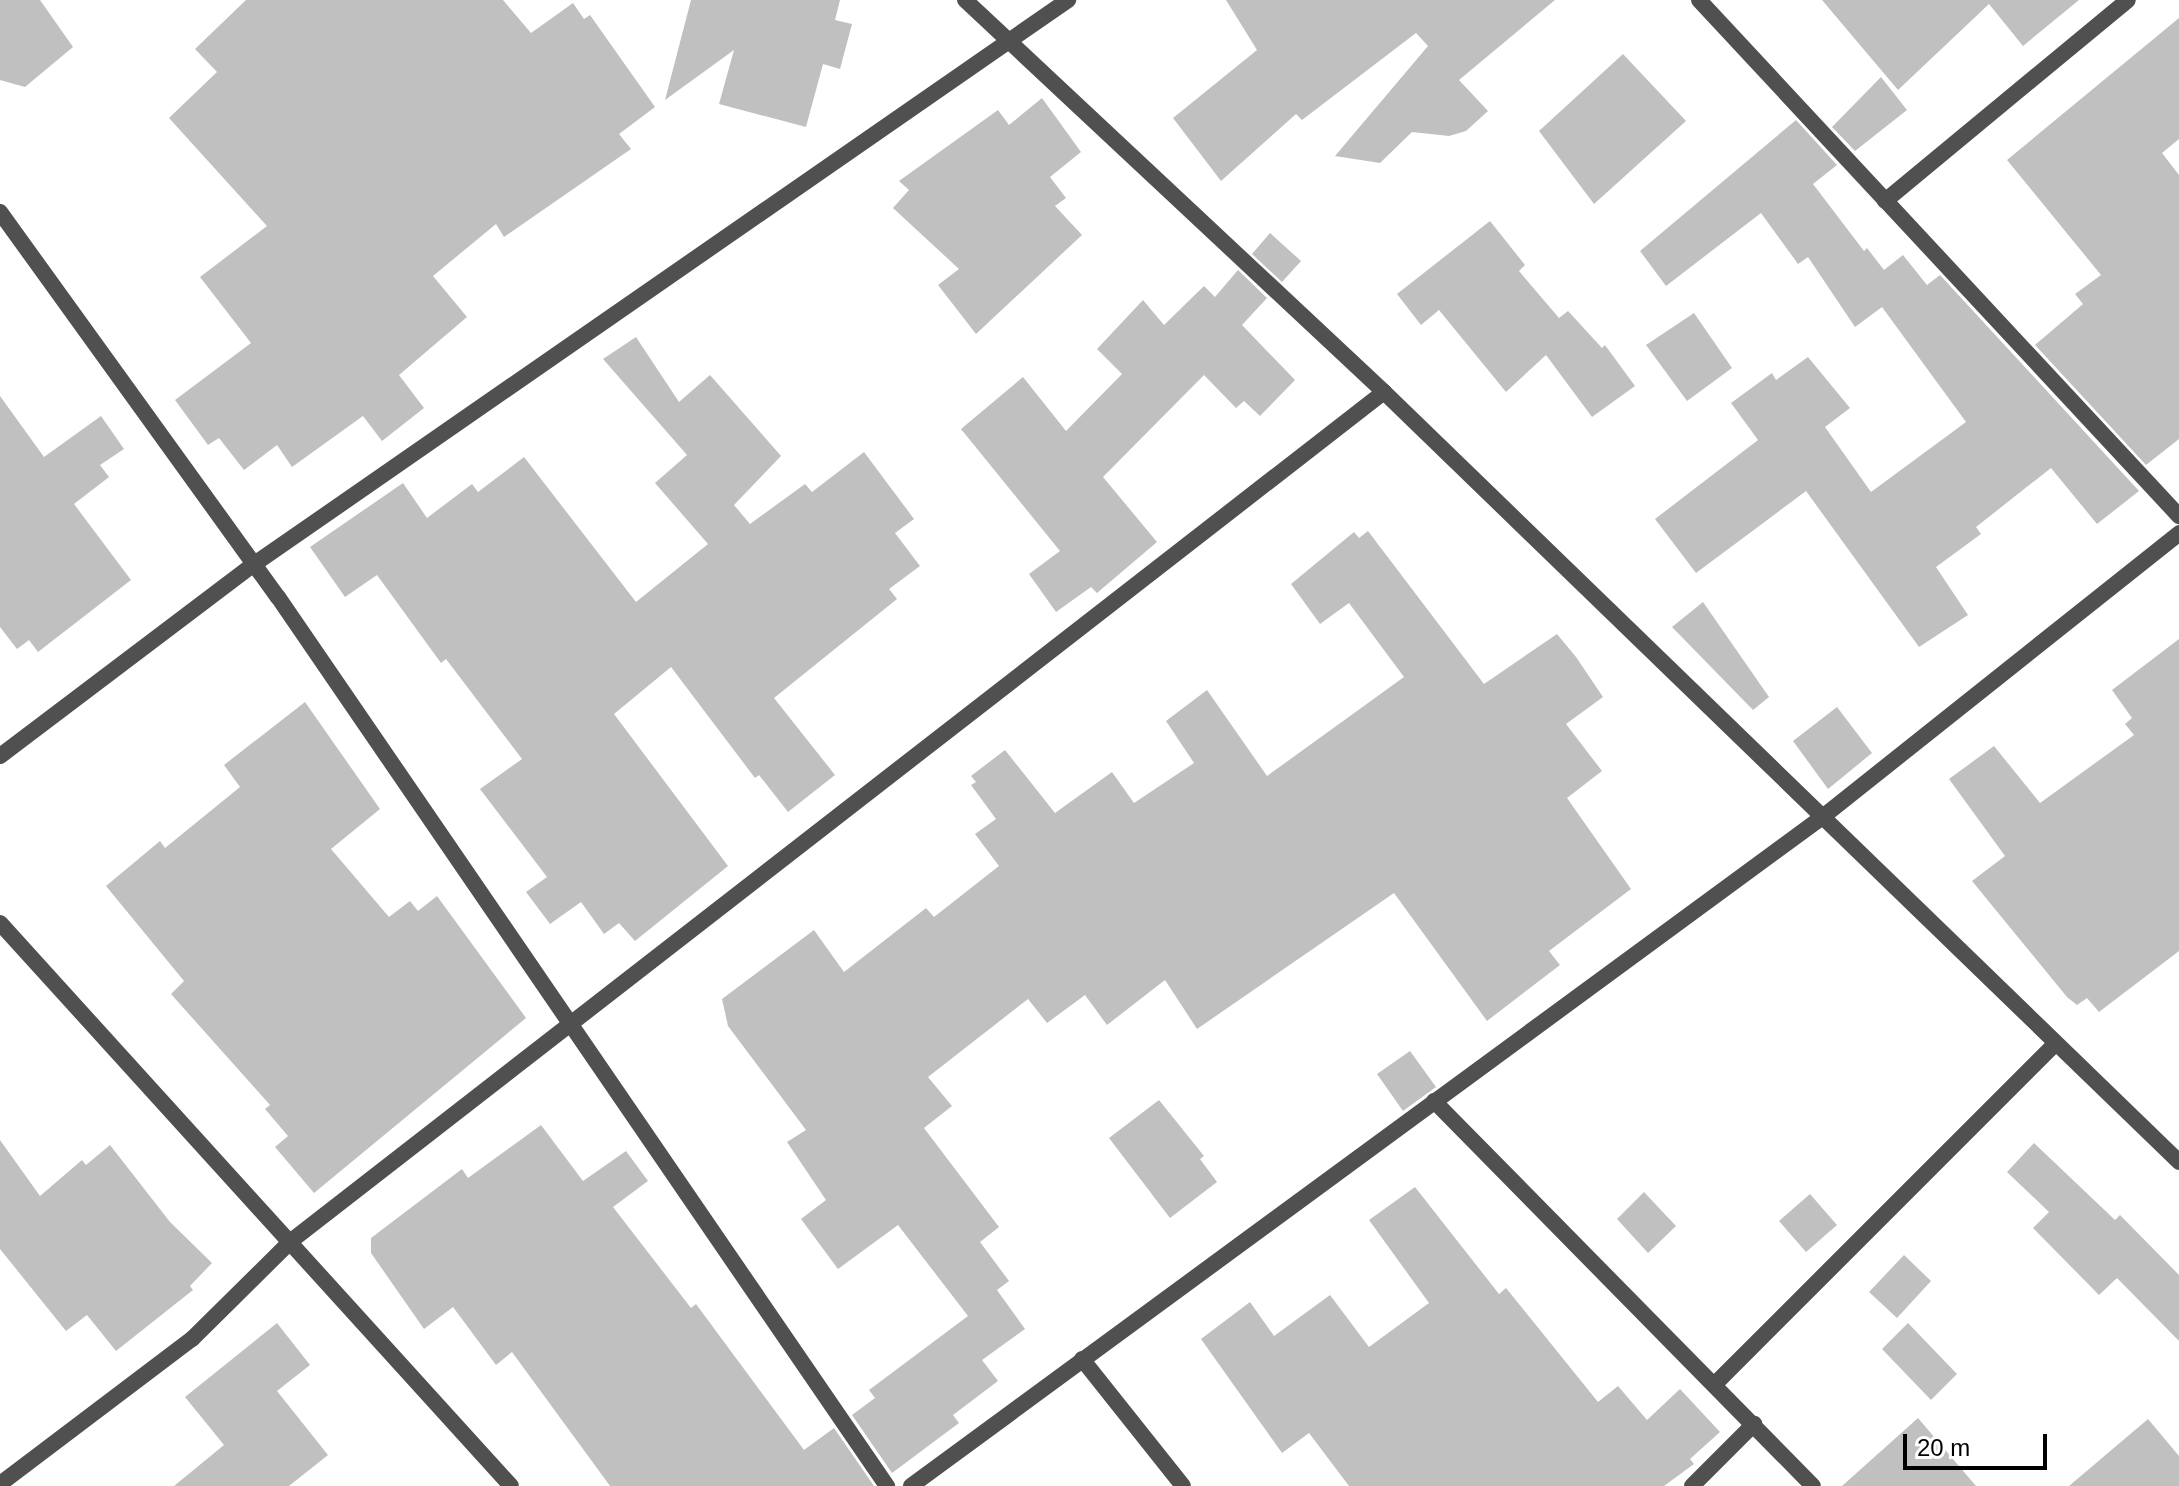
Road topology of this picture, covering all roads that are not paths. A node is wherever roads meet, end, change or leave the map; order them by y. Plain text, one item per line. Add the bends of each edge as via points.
1 (965, 0) edge
2 (1068, 0) edge
3 (1699, 0) edge
4 (2128, 0) edge
5 (1008, 41) junction
6 (1885, 201) junction
7 (0, 212) edge
8 (1384, 392) junction
9 (2179, 516) edge
10 (2179, 533) edge
11 (253, 565) junction
12 (0, 756) edge
13 (1825, 815) junction
14 (0, 923) edge
15 (568, 1025) junction
16 (2055, 1044) junction
17 (1434, 1101) junction
18 (2179, 1162) edge
19 (291, 1241) junction
20 (1082, 1359) junction
21 (1715, 1384) junction
22 (1754, 1424) junction
23 (0, 1484) edge
24 (511, 1486) edge
25 (887, 1486) edge
26 (911, 1486) edge
27 (1183, 1486) edge
28 (1692, 1486) edge
29 (1813, 1486) edge

1 - 5 street
2 - 5 street
3 - 6 street
4 - 6 street
5 - 8 street
5 - 11 street
6 - 9 street
7 - 11 street
8 - 13 street
8 - 15 street
10 - 13 street
11 - 12 street
11 - 15 street
13 - 16 street
13 - 17 street
14 - 19 street
15 - 19 street
15 - 25 street
16 - 18 street
16 - 21 street
17 - 20 street
17 - 21 street
19 - 23 street via 192,1339
19 - 24 street
20 - 26 street
20 - 27 street
21 - 22 street
22 - 28 street
22 - 29 street

